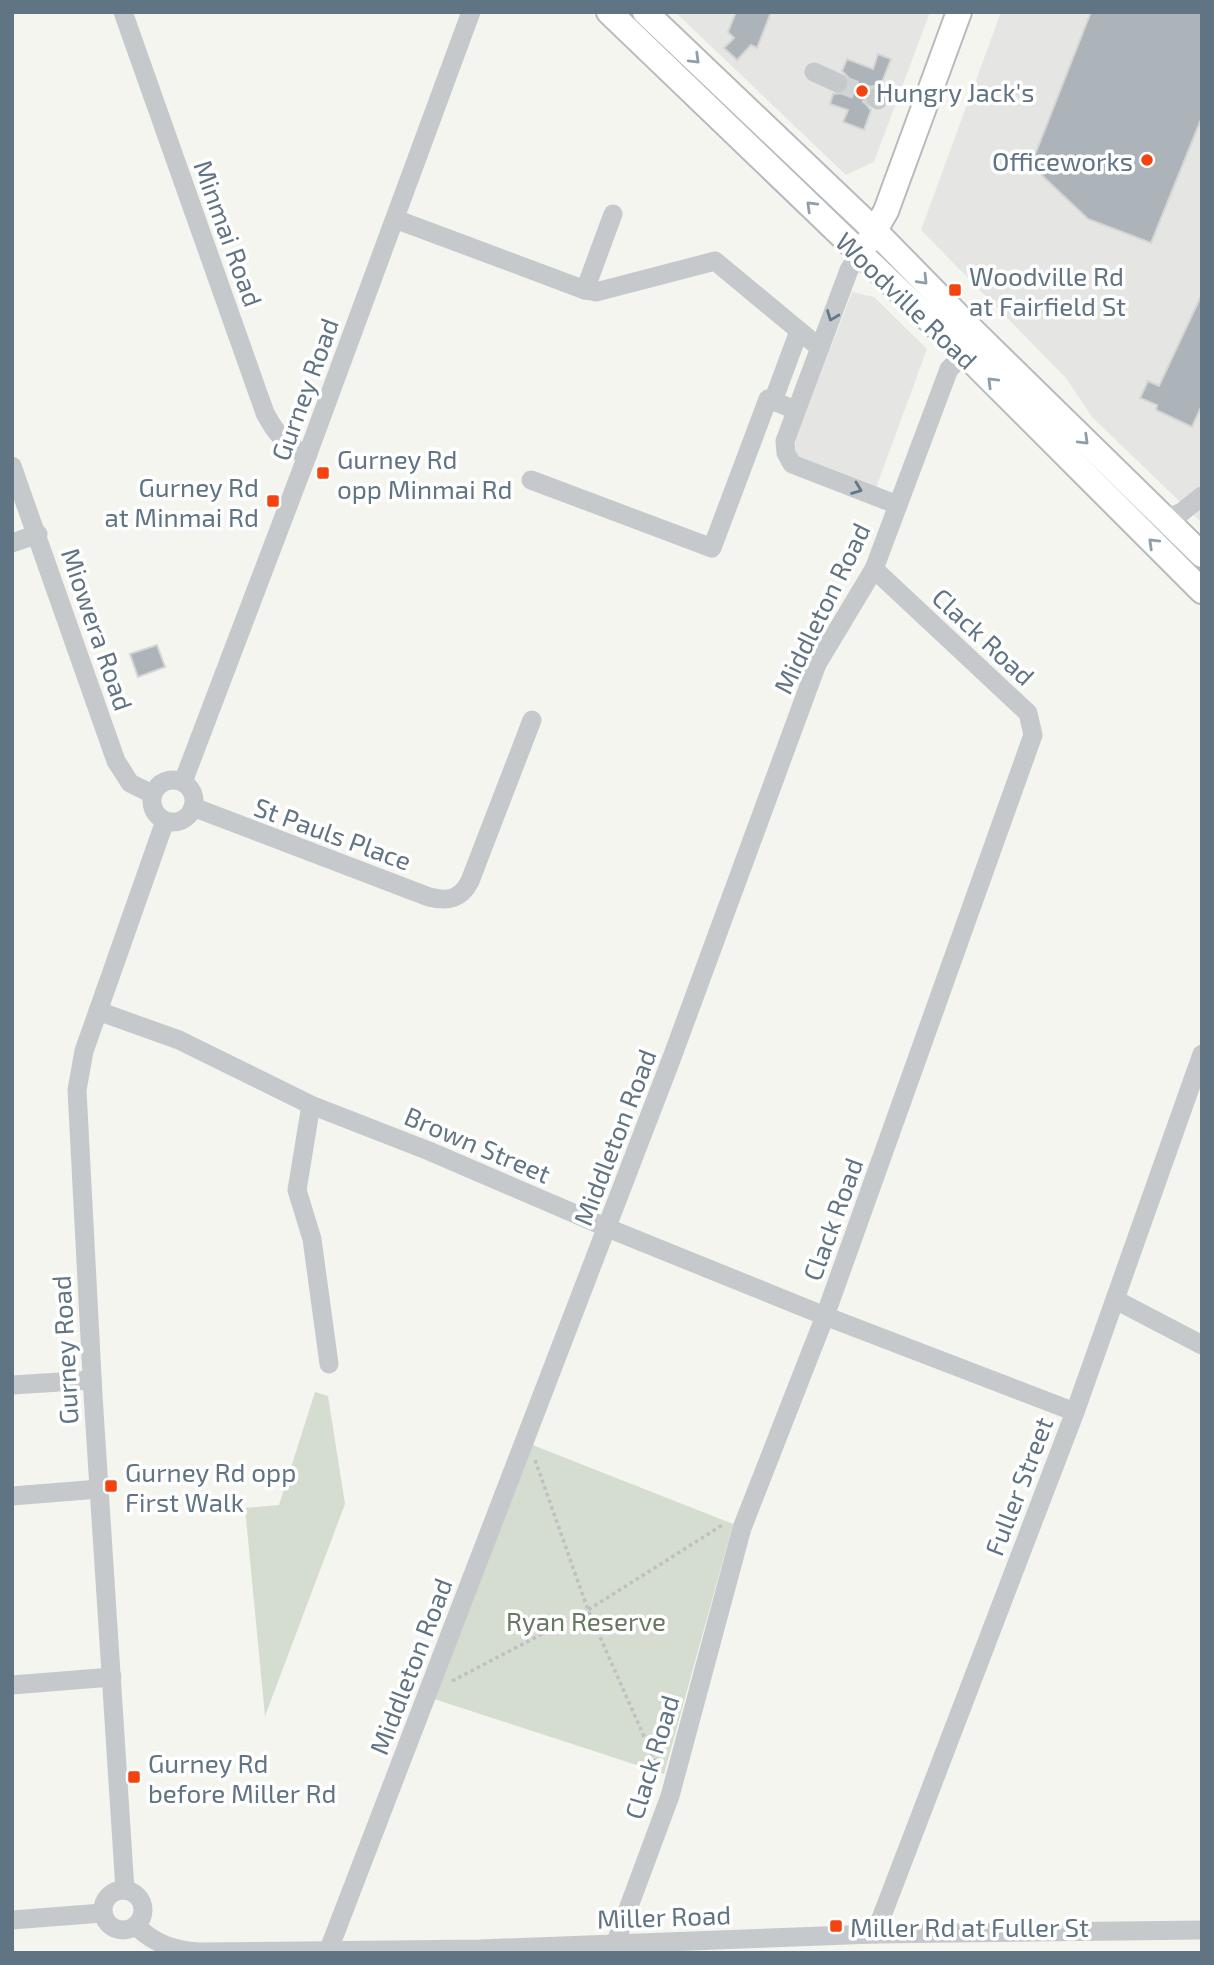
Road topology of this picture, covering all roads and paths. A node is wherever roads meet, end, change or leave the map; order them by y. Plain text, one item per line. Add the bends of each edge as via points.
1 (123, 12) edge
2 (471, 12) edge
3 (609, 12) edge
4 (645, 12) edge
5 (959, 12) edge
6 (814, 72) dead end
7 (838, 83) tunnel mouth
8 (613, 214) dead end
9 (395, 219) junction
10 (875, 231) junction
11 (859, 254) junction
12 (584, 290) junction
13 (799, 331) junction
14 (820, 348) junction
15 (965, 354) junction
16 (773, 401) junction
17 (796, 410) junction
18 (307, 456) junction
19 (12, 466) edge
20 (531, 480) dead end
21 (1202, 496) edge
22 (898, 505) junction
23 (1164, 519) junction
24 (38, 534) junction
25 (12, 543) edge
26 (1201, 553) edge
27 (874, 569) junction
28 (1202, 591) edge
29 (532, 720) dead end
30 (183, 782) junction
31 (152, 793) junction
32 (193, 807) junction
33 (165, 821) junction
34 (98, 1011) junction
35 (1202, 1054) edge
36 (311, 1105) junction
37 (607, 1228) junction
38 (1116, 1300) junction
39 (825, 1316) junction
40 (1202, 1345) edge
41 (329, 1364) dead end
42 (92, 1380) junction
43 (12, 1385) edge
44 (1075, 1412) junction
45 (527, 1437) junction
46 (99, 1489) junction
47 (12, 1496) edge
48 (750, 1508) junction
49 (588, 1610) junction
50 (112, 1677) junction
51 (12, 1685) edge
52 (427, 1694) junction
53 (670, 1796) junction
54 (125, 1890) junction
55 (103, 1913) junction
56 (12, 1920) edge
57 (136, 1926) junction
58 (1202, 1930) edge
59 (1014, 1933) junction
60 (875, 1934) junction
61 (615, 1944) junction
62 (718, 1947) edge
63 (158, 1948) edge
64 (329, 1949) junction
65 (480, 1950) edge
66 (1007, 1953) edge

1 - 18 street, Minmai Road via 265,413 281,439
2 - 9 street, Gurney Road
11 -> 3 main road, Woodville Road
4 -> 10 main road, Woodville Road
5 - 10 main road
6 - 7 street
8 - 12 street
9 - 12 street
9 - 18 street, Gurney Road
10 - 11 main road
10 -> 23 main road, Woodville Road
11 -> 14 street
11 - 15 main road, Woodville Road
12 - 13 street via 615,288 715,261
13 - 14 street
13 - 16 street
14 - 17 street
15 - 22 street, Middleton Road via 949,369
28 -> 15 main road, Woodville Road
16 - 17 street
16 - 20 street via 768,399 712,548
17 -> 22 street via 785,441 792,464
18 - 30 street, Gurney Road
19 - 24 street, Miowera Road
21 - 23 street
22 - 27 street, Middleton Road
23 - 26 main road, Woodville Road
24 - 25 street
24 - 31 street, Miowera Road via 116,761 130,783
27 - 37 street, Middleton Road via 817,664
27 - 39 street, Clack Road via 1028,713 1033,735
29 - 32 street, St Pauls Place via 461,905
30 - 31 street via 168,779
30 - 32 street via 191,790
31 - 33 street via 155,813
32 - 33 street via 179,821
33 - 34 street, Gurney Road
34 - 36 street, Brown Street via 179,1040
34 - 42 street, Gurney Road via 77,1090
35 - 38 street, Fuller Street
36 - 37 street, Brown Street
36 - 41 street via 297,1191 312,1239
37 - 39 street, Brown Street
37 - 45 street, Middleton Road
38 - 40 street
38 - 44 street, Fuller Street
39 - 44 street, Brown Street
39 - 48 street, Clack Road
42 - 43 street
42 - 46 street, Gurney Road
44 - 60 street, Fuller Street
45 - 49 path
45 - 52 street, Middleton Road
46 - 47 street
46 - 50 street, Gurney Road
48 - 49 path
48 - 53 street, Clack Road
49 - 52 path
49 - 53 path
50 - 51 street
50 - 54 street, Gurney Road
52 - 64 street, Middleton Road
53 - 61 street, Clack Road
54 - 55 street via 108,1896
54 - 57 street via 136,1895 142,1905
55 - 56 street
55 - 57 street via 113,1928 125,1931
57 - 63 street, Miller Road
58 - 59 street, Miller Road
59 - 60 street, Miller Road
59 - 66 street
60 - 62 street, Miller Road
61 - 62 street, Miller Road
61 - 65 street, Miller Road
63 - 64 street, Miller Road via 199,1952
64 - 65 street, Miller Road

